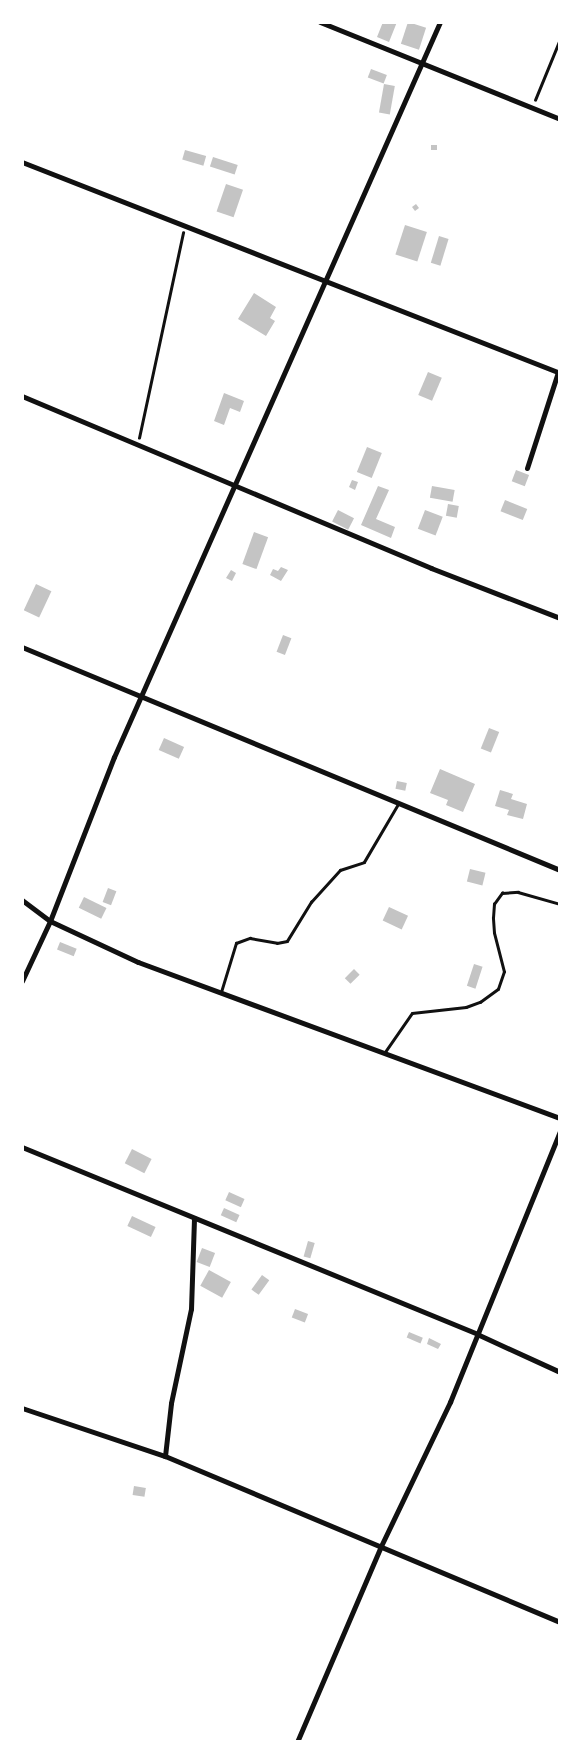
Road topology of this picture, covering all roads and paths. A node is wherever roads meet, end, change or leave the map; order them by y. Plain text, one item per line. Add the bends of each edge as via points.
1 (320, 22) edge
2 (440, 22) edge
3 (560, 39) edge
4 (424, 64) junction
5 (532, 108) junction
6 (560, 119) edge
7 (22, 162) edge
8 (185, 226) junction
9 (326, 279) junction
10 (559, 372) edge
11 (22, 396) edge
12 (138, 444) junction
13 (527, 468) dead end
14 (236, 484) junction
15 (560, 618) edge
16 (22, 647) edge
17 (143, 695) junction
18 (398, 803) junction
19 (560, 870) edge
20 (22, 900) edge
21 (560, 904) edge
22 (50, 921) junction
23 (22, 981) edge
24 (221, 992) junction
25 (384, 1053) junction
26 (560, 1118) edge
27 (560, 1131) edge
28 (22, 1147) edge
29 (194, 1218) junction
30 (477, 1334) junction
31 (560, 1372) edge
32 (22, 1408) edge
33 (165, 1456) junction
34 (381, 1546) junction
35 (560, 1622) edge
36 (297, 1742) edge

1 - 4 street
2 - 4 street
3 - 5 path
4 - 5 street
4 - 9 street
5 - 6 street
7 - 8 street
8 - 9 street
8 - 12 path via 150,376
9 - 10 street
9 - 14 street
10 - 13 street
11 - 12 street
12 - 14 street
14 - 15 street via 431,568
14 - 17 street
16 - 17 street
17 - 18 street
17 - 22 street via 114,757
18 - 19 street
18 - 24 lane via 364,862 340,870 312,902 287,941 277,943 250,938 236,943
20 - 22 street
21 - 25 lane via 518,892 502,893 494,904 493,918 504,972 498,989 480,1002 466,1007 412,1013
22 - 23 street
22 - 24 street via 96,944
24 - 25 street
25 - 26 street
27 - 30 street
28 - 29 street
29 - 30 street
29 - 33 street via 191,1309 171,1403
30 - 31 street
30 - 34 street via 450,1402
32 - 33 street
33 - 34 street
34 - 35 street
34 - 36 street

